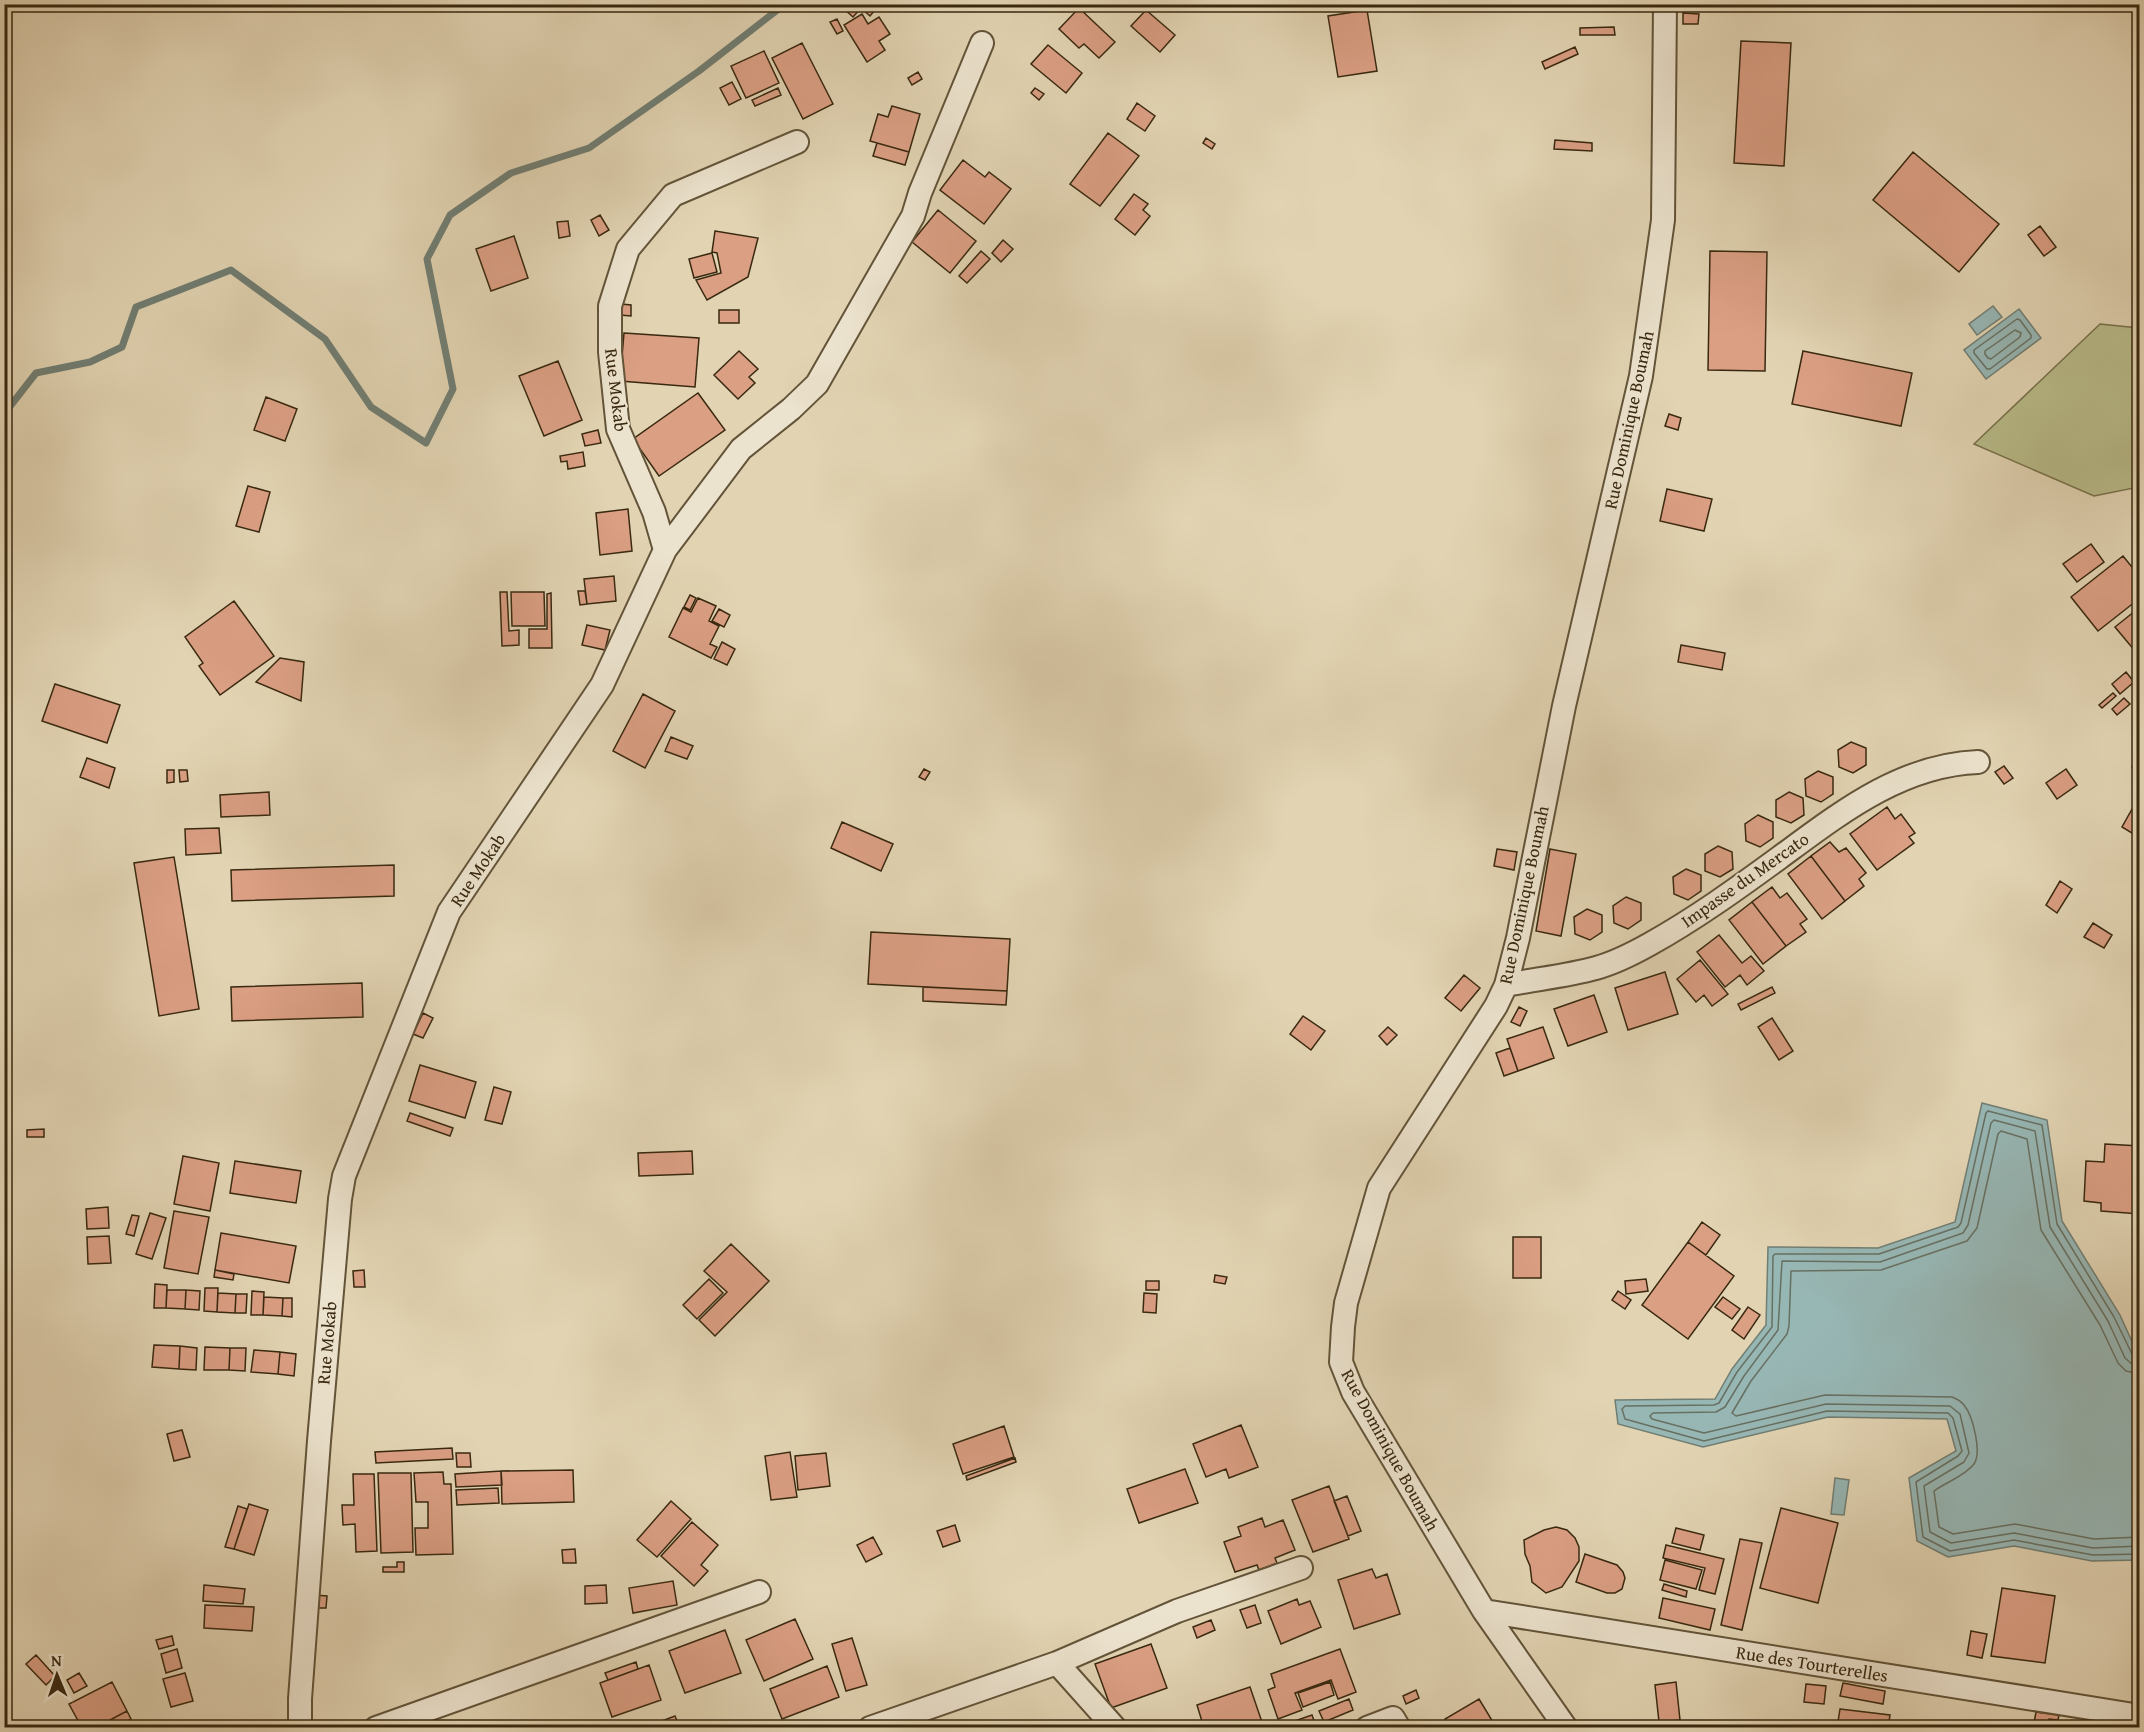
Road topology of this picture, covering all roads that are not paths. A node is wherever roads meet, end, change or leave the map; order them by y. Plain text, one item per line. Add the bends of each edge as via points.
1 (1665, 4) edge
2 (982, 43) dead end
3 (796, 142) dead end
4 (665, 550) junction
5 (1978, 762) dead end
6 (1506, 985) junction
7 (1301, 1568) dead end
8 (759, 1592) dead end
9 (1484, 1611) junction
10 (1057, 1663) junction
11 (2139, 1716) edge
12 (300, 1728) edge
13 (376, 1728) edge
14 (870, 1728) edge
15 (1115, 1728) edge
16 (1367, 1728) edge
17 (1399, 1728) edge
18 (1566, 1728) edge

1 - 6 street, Rue Dominique Boumah via 1663,220 1641,376 1564,706
2 - 4 street via 913,216 817,384 741,449
3 - 4 street, Rue Mokab via 673,195 628,249 610,306 618,429 654,513
4 - 12 street, Rue Mokab via 602,685 449,912 344,1176 319,1441
5 - 6 street, Impasse du Mercato via 1925,771 1881,789 1650,944 1598,968
6 - 9 street, Rue Dominique Boumah via 1379,1188 1346,1303 1341,1362 1353,1392
7 - 10 street via 1177,1611
8 - 13 street
9 - 11 street, Rue des Tourterelles
9 - 18 street, Rue Dominique Boumah
10 - 14 street
10 - 15 street
16 - 17 street via 1393,1718

